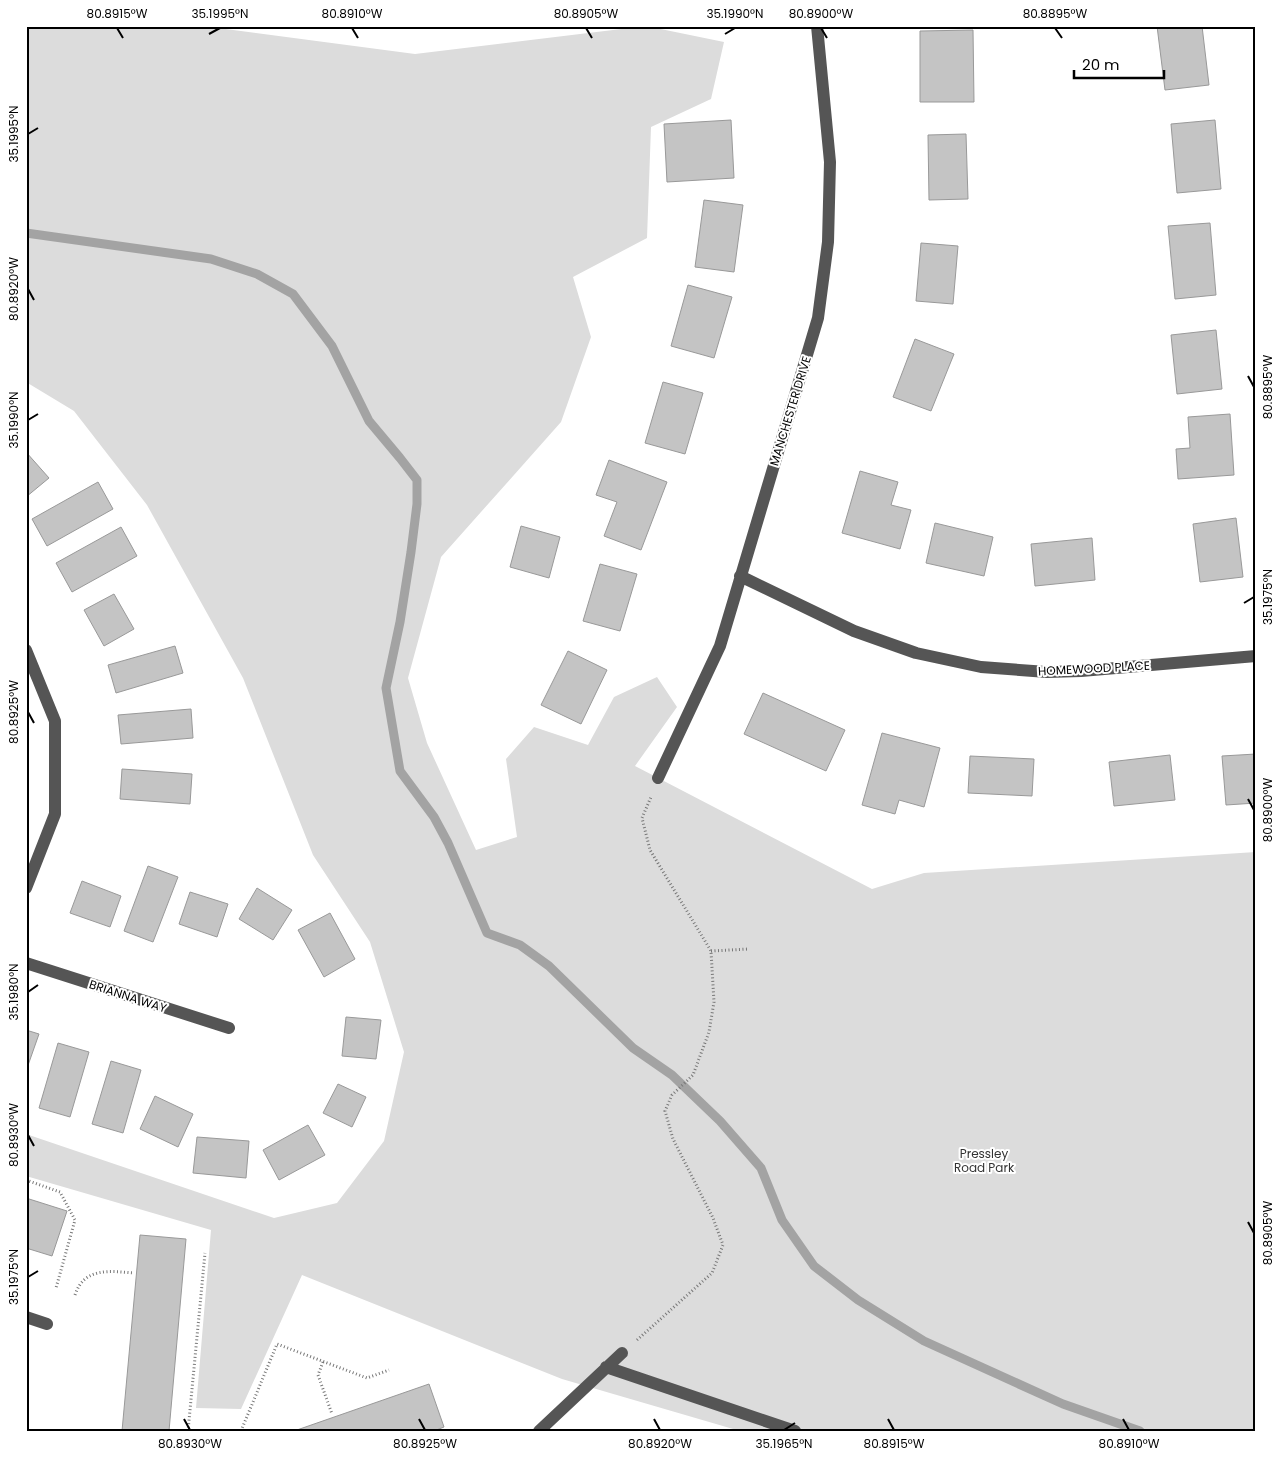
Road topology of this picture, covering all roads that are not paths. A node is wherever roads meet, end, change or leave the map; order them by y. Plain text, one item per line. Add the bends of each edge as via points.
1 (817, 26) edge
2 (740, 576) junction
3 (26, 650) edge
4 (1256, 656) edge
5 (658, 778) road end
6 (26, 888) edge
7 (26, 963) edge
8 (229, 1028) dead end
9 (26, 1317) edge
10 (47, 1324) dead end
11 (622, 1353) road end
12 (606, 1367) junction
13 (540, 1431) edge
14 (795, 1431) edge

1 - 2 street, MANCHESTER DRIVE via 830,162 828,242 818,318
2 - 4 street, HOMEWOOD PLACE via 854,631 916,653 981,667 1081,671
2 - 5 street, MANCHESTER DRIVE via 720,646
3 - 6 street via 55,721 55,814
7 - 8 street, BRIANNA WAY
9 - 10 street
11 - 12 street
12 - 13 street
12 - 14 street

